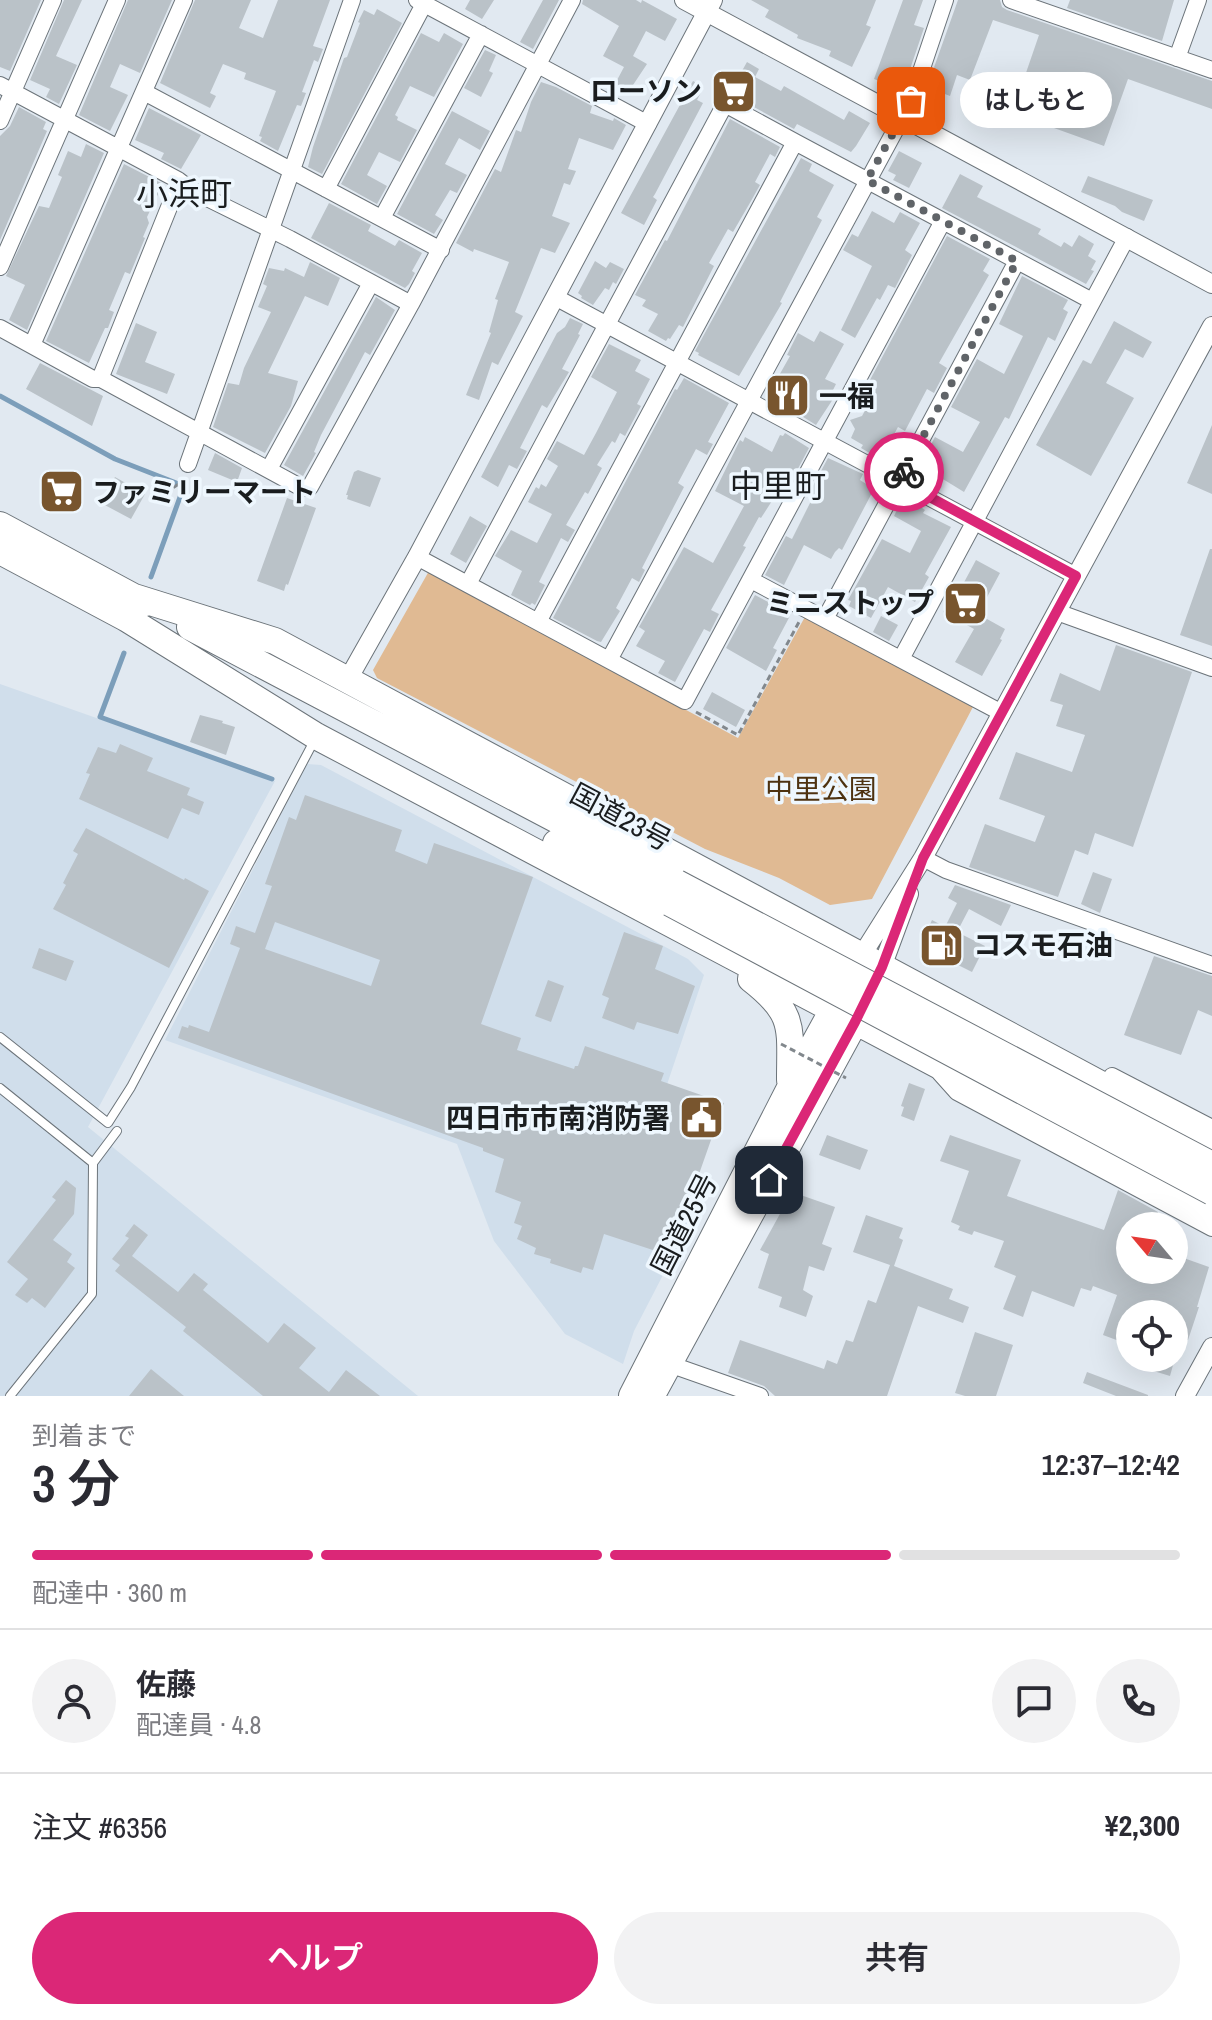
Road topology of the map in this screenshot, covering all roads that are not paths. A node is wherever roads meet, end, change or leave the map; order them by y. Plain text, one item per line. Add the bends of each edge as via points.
1 (53, 0) edge
2 (117, 0) edge
3 (184, 0) edge
4 (352, 0) edge
5 (572, 0) edge
6 (684, 0) edge
7 (945, 0) edge
8 (1011, 0) edge
9 (1198, 0) edge
10 (421, 2) edge
11 (710, 6) edge
12 (481, 34) junction
13 (1177, 58) junction
14 (538, 64) junction
15 (1212, 70) edge
16 (6, 88) edge
17 (144, 92) junction
18 (902, 118) junction
19 (64, 119) junction
20 (0, 121) edge
21 (648, 124) junction
22 (795, 142) junction
23 (119, 149) junction
24 (291, 170) junction
25 (867, 180) junction
26 (183, 184) junction
27 (326, 189) junction
28 (382, 218) junction
29 (943, 221) junction
30 (270, 230) junction
31 (1127, 237) junction
32 (441, 250) junction
33 (1017, 261) junction
34 (0, 267) edge
35 (371, 283) junction
36 (1212, 284) edge
37 (555, 297) junction
38 (1092, 301) junction
39 (411, 304) junction
40 (607, 325) junction
41 (1212, 326) edge
42 (0, 328) edge
43 (32, 345) junction
44 (677, 362) junction
45 (100, 379) junction
46 (749, 400) junction
47 (198, 432) junction
48 (826, 441) junction
49 (188, 464) dead end
50 (269, 469) junction
51 (900, 481) junction
52 (975, 522) junction
53 (0, 525) edge
54 (0, 551) edge
55 (417, 557) junction
56 (1076, 576) junction
57 (751, 580) junction
58 (468, 584) junction
59 (126, 606) junction
60 (1057, 612) junction
61 (825, 619) junction
62 (538, 622) junction
63 (901, 659) junction
64 (609, 660) junction
65 (1212, 668) edge
66 (347, 681) junction
67 (1002, 713) junction
68 (316, 736) junction
69 (923, 858) junction
70 (673, 893) junction
71 (733, 958) junction
72 (872, 961) junction
73 (1212, 965) edge
74 (962, 1012) junction
75 (845, 1016) junction
76 (0, 1037) edge
77 (0, 1088) edge
78 (790, 1088) junction
79 (1212, 1128) edge
80 (117, 1131) dead end
81 (1212, 1144) edge
82 (93, 1163) junction
83 (1212, 1165) edge
84 (1211, 1209) edge
85 (1212, 1347) edge
86 (669, 1364) junction
87 (10, 1396) edge
88 (632, 1396) edge
89 (652, 1396) edge
90 (760, 1396) edge
91 (1185, 1396) edge

1 - 16 street
2 - 19 street
3 - 17 street
4 - 24 street
5 - 14 street
6 - 11 street
7 - 18 street
8 - 13 street
9 - 13 street
10 - 12 street
10 - 27 street
11 - 18 street
11 - 21 street
12 - 14 street
12 - 28 street
13 - 15 street
14 - 21 street
14 - 32 street
16 - 19 street
16 - 20 street
17 - 23 street
17 - 24 street
18 - 25 street
18 - 31 street
19 - 23 street
19 - 34 street
21 - 37 street
22 - 25 street
22 - 40 street via 725,104
22 - 44 street
23 - 26 street
23 - 43 street
24 - 27 street
24 - 30 street
25 - 29 street
25 - 46 street
26 - 30 street
26 - 45 street
27 - 28 street
28 - 32 street
29 - 33 street
29 - 48 street
30 - 35 street
30 - 47 street
31 - 36 street
31 - 38 street
32 - 39 street
33 - 38 street
33 - 51 street
35 - 39 street
35 - 50 street
37 - 40 street
37 - 55 street
38 - 52 street
39 - 50 street via 310,487 302,488
40 - 44 street
40 - 58 street
41 - 56 street
42 - 43 street
43 - 45 street
44 - 46 street
44 - 62 street
45 - 47 street
46 - 48 street
46 - 64 street
47 - 49 street
47 - 50 street
48 - 51 street
48 - 57 street
51 - 52 street
51 - 61 street
52 - 56 street
52 - 63 street
53 - 59 highway, 国道23号
54 - 59 highway, 国道23号
55 - 58 street
55 - 66 street
56 - 60 street
57 - 61 street
57 - 64 street via 685,701
58 - 62 street
59 - 66 highway via 275,641
59 - 68 highway
59 - 70 highway, 国道23号
60 - 65 street
60 - 67 street
61 - 63 street
62 - 64 street
63 - 67 street
66 - 72 highway
67 - 69 street
68 - 71 highway
68 - 76 lane via 108,1123
69 - 72 street
69 - 73 street
70 - 83 highway, 国道23号, bridge
70 - 84 highway, 国道23号, bridge
71 - 75 highway
71 - 78 highway via 775,997 787,1017
72 - 74 highway
72 - 75 highway, 国道25号
74 - 79 street via 997,1015
74 - 81 highway
75 - 78 highway, 国道25号
75 - 84 highway
75 - 86 highway, 国道25号
77 - 82 lane
78 - 88 highway, 国道25号
80 - 82 lane
82 - 87 lane via 92,1294
85 - 91 street
86 - 89 highway, 国道25号
86 - 90 street

